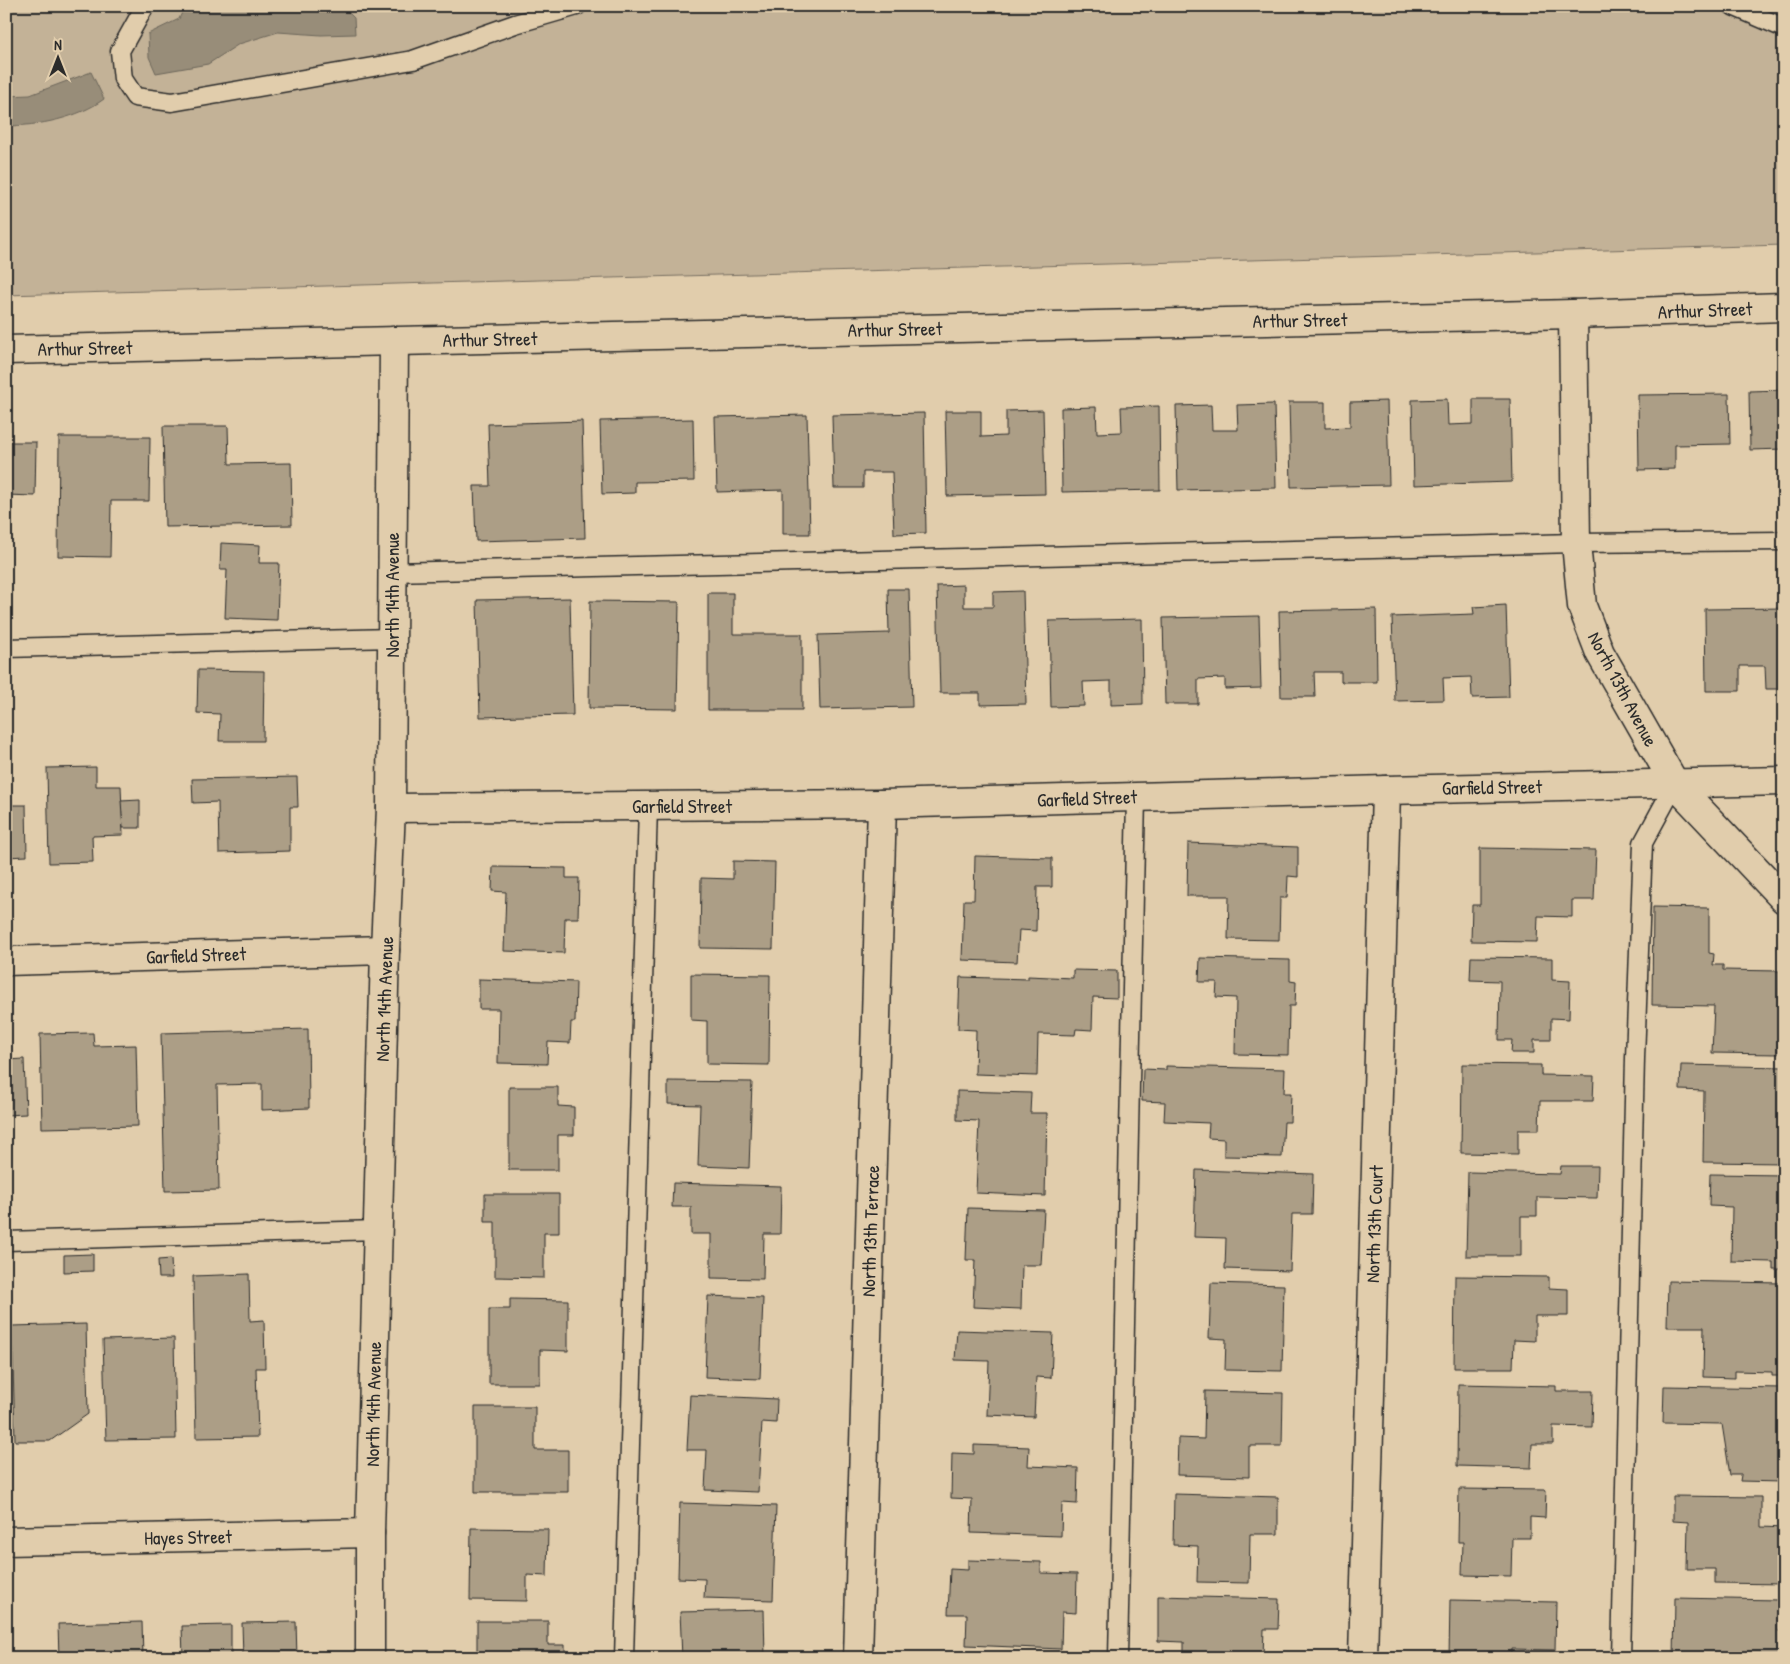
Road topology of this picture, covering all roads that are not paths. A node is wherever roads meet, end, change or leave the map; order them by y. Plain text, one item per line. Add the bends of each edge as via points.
1 (145, 6) edge
2 (577, 6) edge
3 (1733, 6) edge
4 (1784, 28) edge
5 (1784, 307) edge
6 (1573, 314) junction
7 (394, 341) junction
8 (6, 350) edge
9 (1784, 540) edge
10 (1576, 543) junction
11 (392, 572) junction
12 (392, 638) junction
13 (6, 648) edge
14 (1784, 780) edge
15 (1675, 784) junction
16 (1386, 790) junction
17 (1136, 797) junction
18 (882, 804) junction
19 (648, 806) junction
20 (391, 808) junction
21 (1784, 899) edge
22 (385, 950) junction
23 (6, 960) edge
24 (378, 1230) junction
25 (6, 1241) edge
26 (370, 1533) junction
27 (6, 1541) edge
28 (370, 1658) edge
29 (624, 1658) edge
30 (858, 1658) edge
31 (1118, 1658) edge
32 (1363, 1658) edge
33 (1621, 1658) edge

1 - 2 lane via 120,51 123,79 135,97 172,102 414,60
3 - 4 lane
5 - 6 street, Arthur Street
6 - 7 street, Arthur Street
6 - 10 street, North 13th Avenue
7 - 8 street, Arthur Street
7 - 11 street, North 14th Avenue
9 - 10 lane
10 - 11 lane
10 - 15 street, North 13th Avenue via 1582,606 1600,653
11 - 12 street, North 14th Avenue
12 - 13 lane
12 - 20 street, North 14th Avenue
14 - 15 street, Garfield Street
15 - 16 street, Garfield Street
15 - 21 street, North 13th Avenue
15 - 33 lane via 1643,843
16 - 17 street, Garfield Street
16 - 32 street, North 13th Court
17 - 18 street, Garfield Street
17 - 31 lane
18 - 19 street, Garfield Street
18 - 30 street, North 13th Terrace
19 - 20 street, Garfield Street
19 - 29 lane
20 - 22 street, North 14th Avenue
22 - 23 street, Garfield Street
22 - 24 street, North 14th Avenue
24 - 25 lane
24 - 26 street, North 14th Avenue
26 - 27 street, Hayes Street
26 - 28 street, North 14th Avenue

